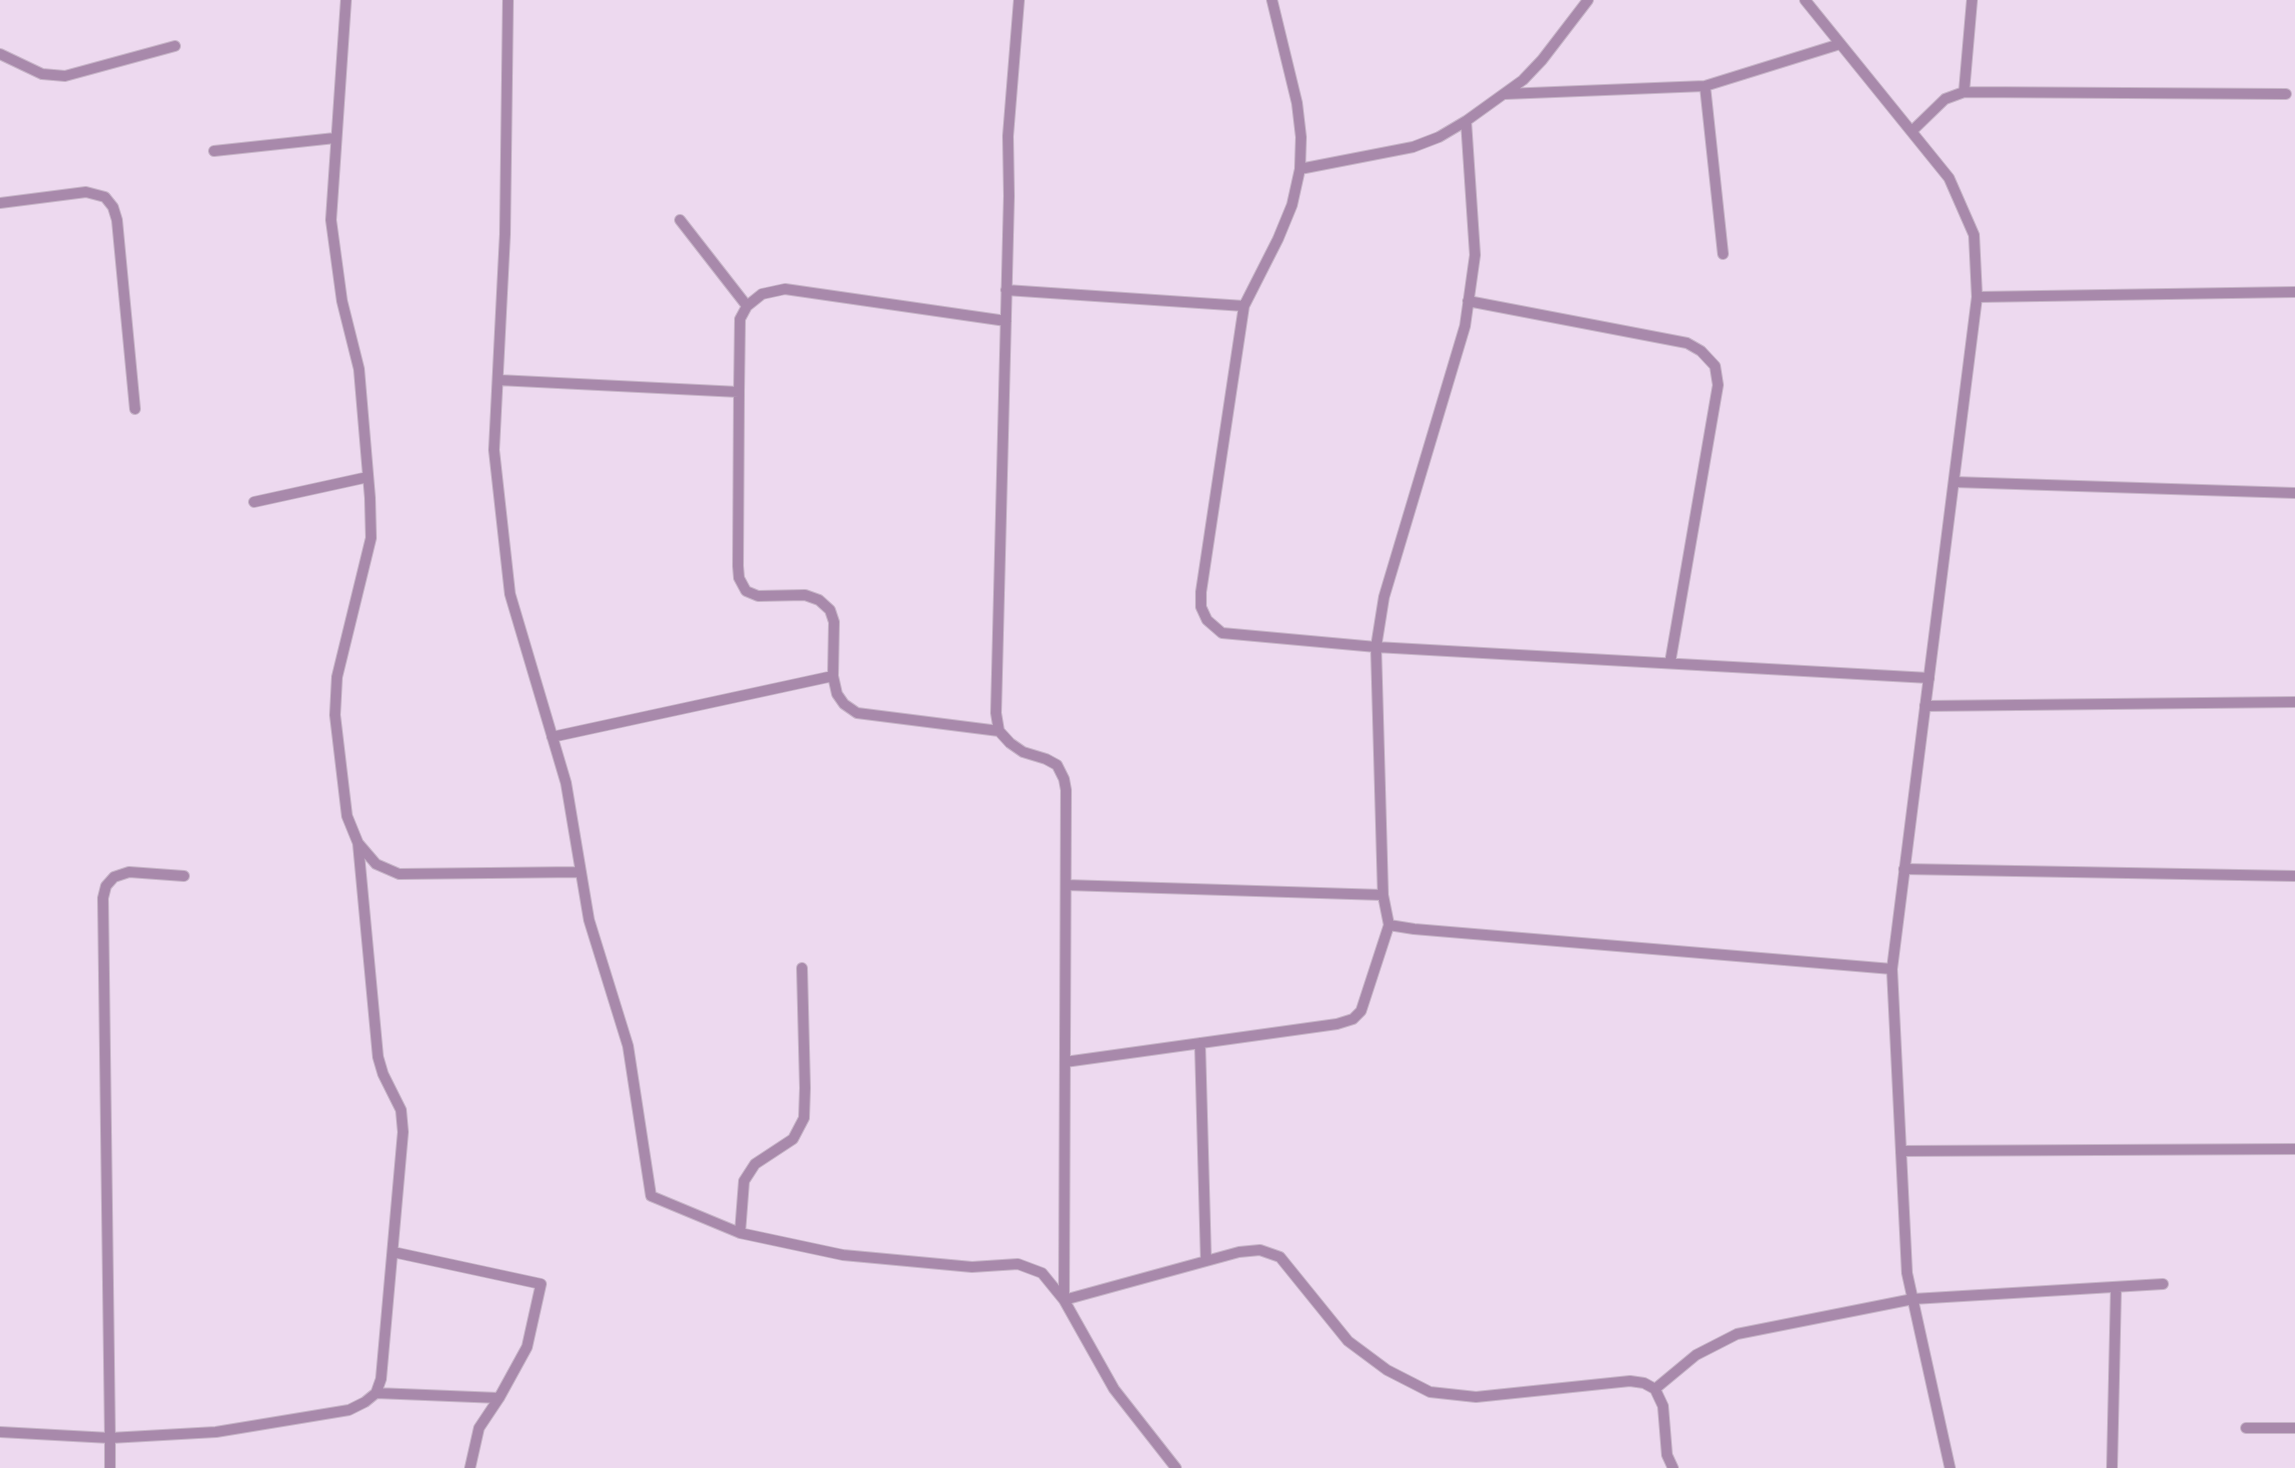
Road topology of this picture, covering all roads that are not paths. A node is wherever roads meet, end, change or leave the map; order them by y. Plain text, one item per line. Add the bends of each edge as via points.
1 (346, 0) edge
2 (508, 0) edge
3 (1019, 0) edge
4 (1272, 0) edge
5 (1588, 0) edge
6 (1805, 0) edge
7 (1972, 0) edge
8 (1840, 44) junction
9 (175, 46) dead end
10 (0, 54) edge
11 (1705, 86) junction
12 (1964, 92) junction
13 (1505, 94) junction
14 (2286, 94) dead end
15 (1466, 121) junction
16 (1912, 131) junction
17 (335, 138) junction
18 (214, 151) dead end
19 (1300, 170) junction
20 (0, 203) edge
21 (680, 220) dead end
22 (1723, 254) dead end
23 (1006, 290) junction
24 (2295, 292) edge
25 (1977, 298) junction
26 (1468, 301) junction
27 (747, 306) junction
28 (1244, 306) junction
29 (1006, 321) junction
30 (498, 380) junction
31 (739, 392) junction
32 (135, 409) dead end
33 (368, 477) junction
34 (1954, 482) junction
35 (2295, 493) edge
36 (254, 502) dead end
37 (1376, 647) junction
38 (1670, 663) junction
39 (832, 676) junction
40 (1929, 678) junction
41 (2295, 702) edge
42 (1925, 706) junction
43 (999, 731) junction
44 (552, 737) junction
45 (358, 843) junction
46 (1904, 869) junction
47 (580, 872) junction
48 (184, 876) dead end
49 (2295, 876) edge
50 (1066, 884) junction
51 (1383, 895) junction
52 (1389, 925) junction
53 (802, 968) dead end
54 (1892, 969) junction
55 (1200, 1043) junction
56 (1065, 1062) junction
57 (2295, 1149) edge
58 (1900, 1151) junction
59 (740, 1233) junction
60 (393, 1252) junction
61 (1206, 1261) junction
62 (2163, 1284) dead end
63 (2116, 1287) junction
64 (1914, 1299) junction
65 (1064, 1300) junction
66 (1655, 1389) junction
67 (376, 1393) junction
68 (499, 1398) junction
69 (2246, 1428) dead end
70 (2295, 1428) edge
71 (0, 1432) edge
72 (110, 1438) junction
73 (110, 1468) edge
74 (470, 1468) edge
75 (1176, 1468) edge
76 (1672, 1468) edge
77 (1950, 1468) edge
78 (2112, 1468) edge

1 - 17 street
2 - 30 street via 505,234
3 - 23 street via 1008,136
4 - 19 street via 1297,103
5 - 13 street via 1542,60
6 - 8 street
7 - 12 street
8 - 11 street
8 - 16 street
9 - 10 street via 65,76 42,74
11 - 13 street
11 - 22 street
12 - 14 street
12 - 16 street via 1945,100
13 - 15 street
15 - 19 street via 1413,147
15 - 26 street via 1475,254
16 - 25 street via 1949,178 1974,235
17 - 18 street
17 - 33 street via 331,220 342,301 359,369
19 - 28 street via 1289,214
20 - 32 street via 86,192 105,197 113,207 117,220
21 - 27 street
23 - 28 street
23 - 29 street
24 - 25 street
25 - 34 street
26 - 37 street via 1454,366 1384,597
26 - 38 street via 1687,343 1701,351 1715,366 1718,386
27 - 29 street via 762,294 785,289
27 - 31 street via 740,319
28 - 37 street via 1201,608 1207,620 1222,633
29 - 43 street via 996,713
30 - 31 street
30 - 44 street via 494,450 510,594
31 - 39 street via 739,578 746,591 758,596 805,595 819,600 830,610 834,622
33 - 36 street
33 - 45 street via 371,538 337,677 335,714 348,816
34 - 35 street
34 - 40 street
37 - 38 street
37 - 51 street
38 - 40 street
39 - 43 street via 837,694 856,712
39 - 44 street
40 - 42 street
41 - 42 street
42 - 46 street
43 - 50 street via 1023,752 1058,766 1064,779
44 - 47 street via 566,783
45 - 47 street via 376,864 399,874
45 - 60 street via 378,1057 401,1110 403,1132
46 - 49 street
46 - 54 street
47 - 59 street via 588,920 628,1046 650,1196
48 - 72 street via 129,872 114,877 106,886 103,898
50 - 51 street
50 - 56 street
51 - 52 street
52 - 54 street
52 - 55 street via 1361,1011 1353,1020
53 - 59 street via 804,1118 793,1139 755,1164 744,1181
54 - 58 street
55 - 56 street
55 - 61 street
56 - 65 street
57 - 58 street
58 - 64 street via 1907,1273
59 - 65 street via 843,1255 972,1267 1018,1264 1042,1273
60 - 67 street via 381,1379
60 - 68 street via 541,1284 527,1347
61 - 65 street
61 - 66 street via 1260,1250 1280,1257 1348,1341 1387,1370 1430,1392 1476,1397 1630,1381
62 - 63 street
63 - 64 street
63 - 78 street
64 - 66 street via 1737,1334 1696,1355
64 - 77 street
65 - 75 street via 1114,1390
66 - 76 street via 1663,1406 1667,1455
67 - 68 street
67 - 72 street via 349,1410 216,1432
68 - 74 street via 479,1428
69 - 70 street
71 - 72 street
72 - 73 street

